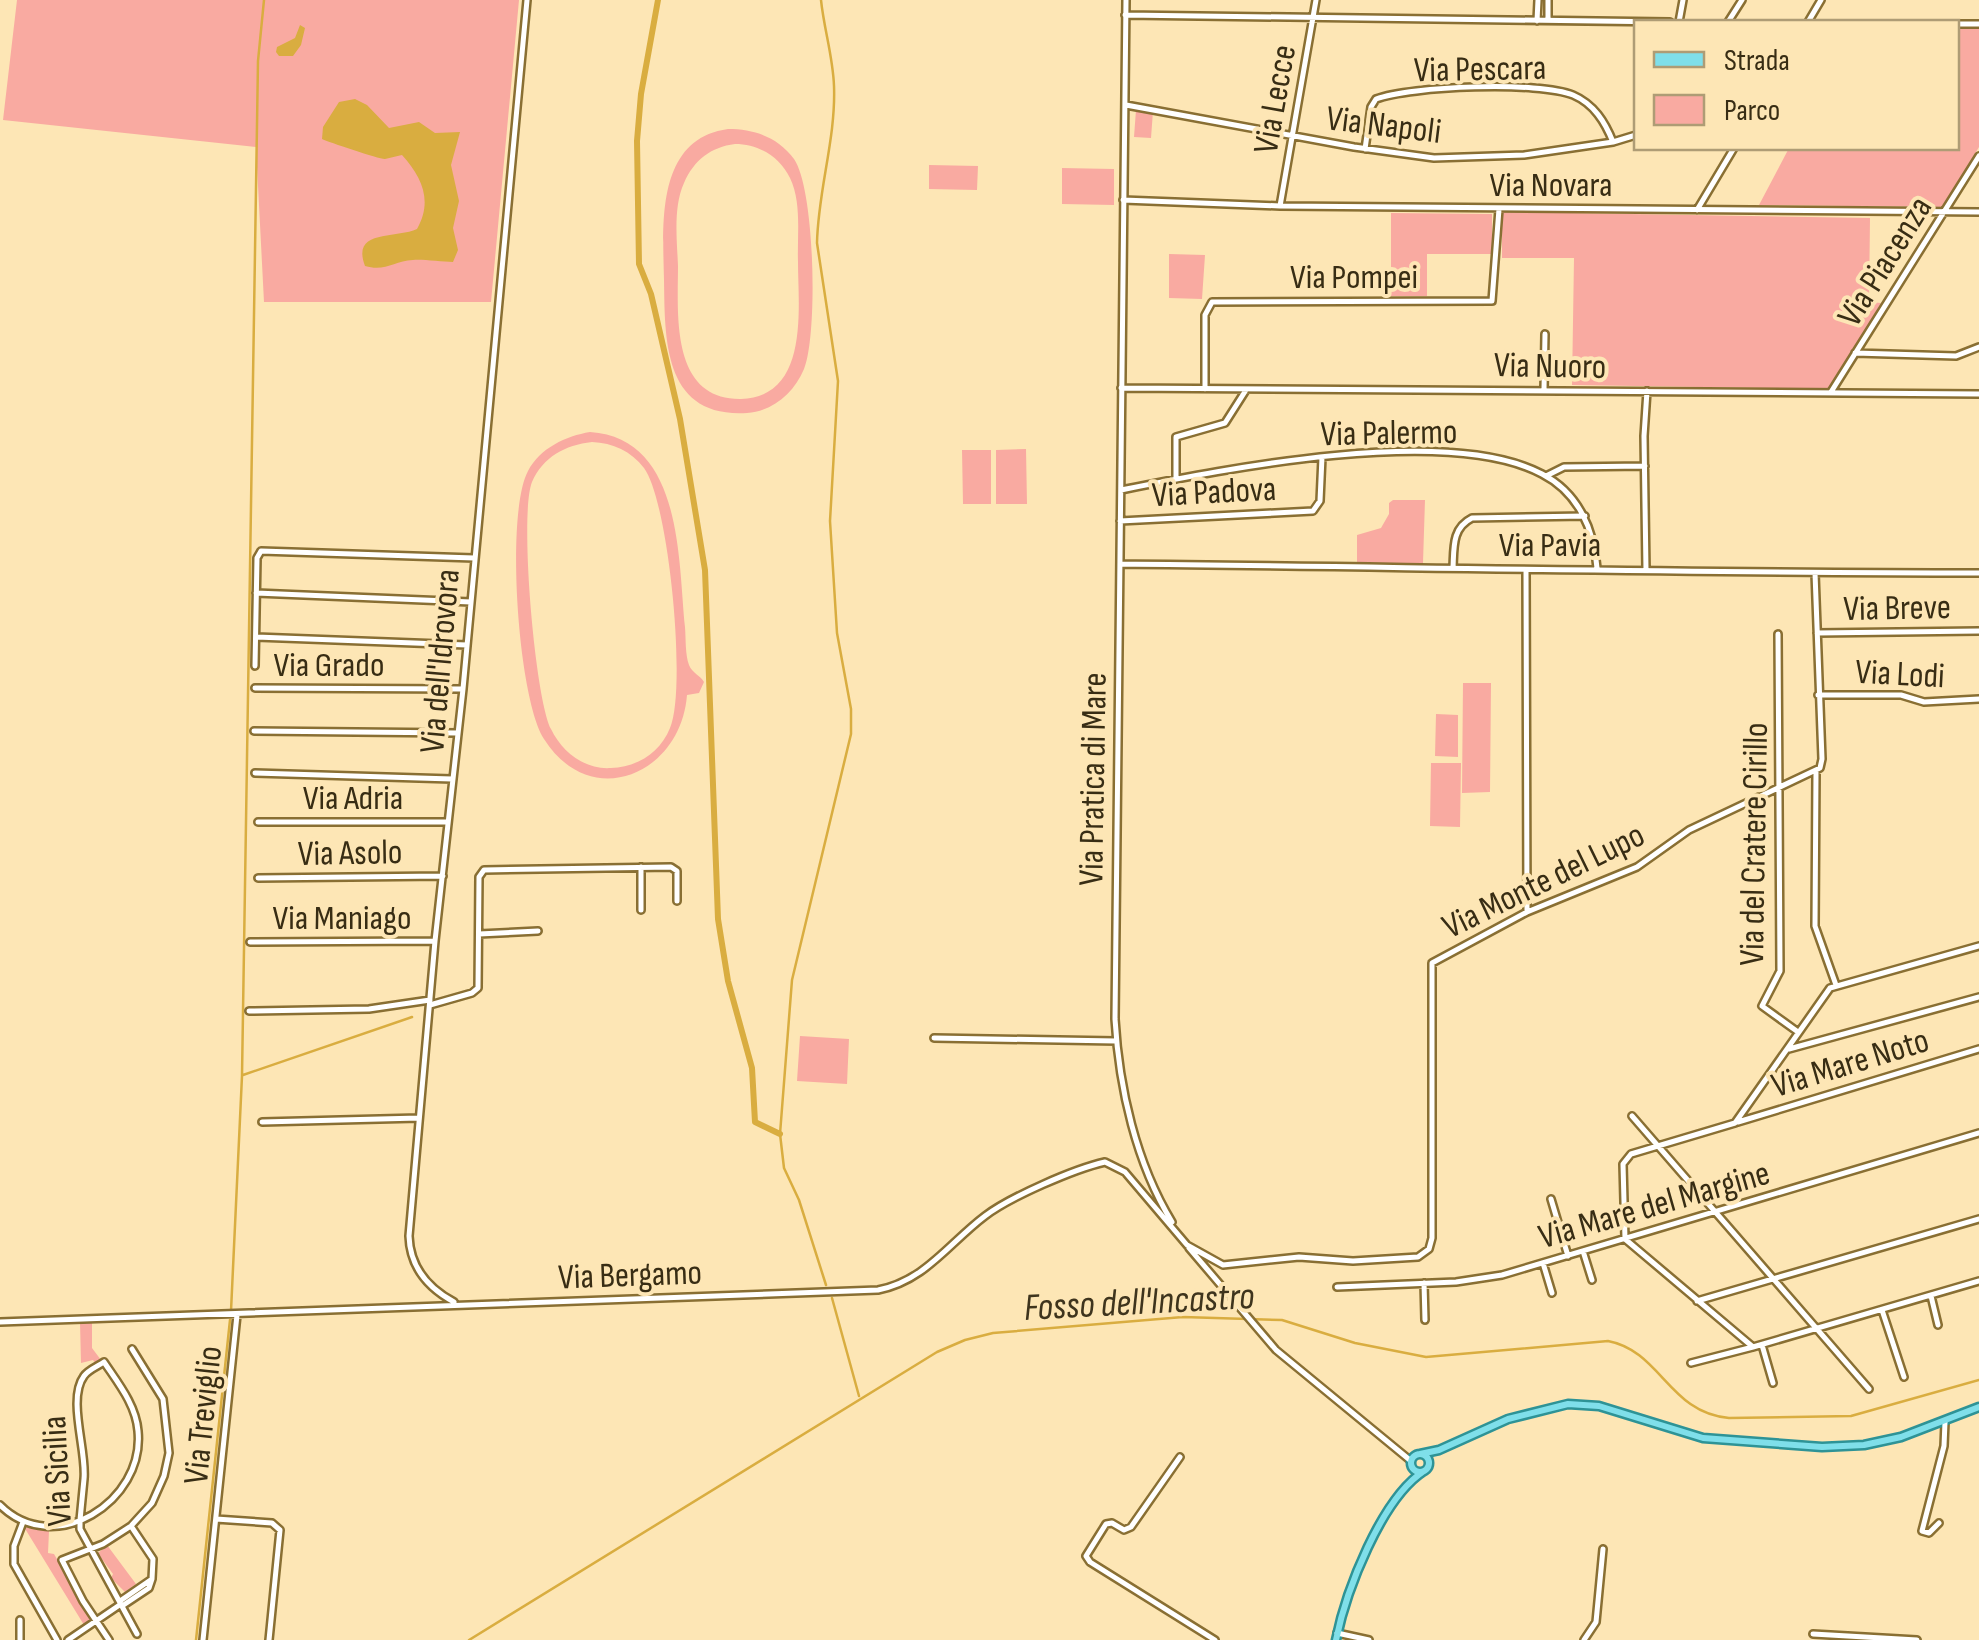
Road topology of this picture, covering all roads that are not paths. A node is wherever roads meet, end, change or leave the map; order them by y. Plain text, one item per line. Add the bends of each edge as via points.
1 (527, 0) edge
2 (1126, 0) edge
3 (1316, 0) edge
4 (1538, 0) edge
5 (1548, 0) edge
6 (1126, 15) junction
7 (1313, 17) junction
8 (1537, 20) junction
9 (1548, 20) junction
10 (1634, 21) edge
11 (1126, 105) junction
12 (1293, 136) junction
13 (1634, 136) edge
14 (1613, 142) junction
15 (1365, 149) junction
16 (1733, 150) edge
17 (1979, 156) edge
18 (1122, 200) junction
19 (1280, 206) junction
20 (1498, 209) junction
21 (1697, 210) junction
22 (1944, 212) junction
23 (1979, 212) edge
24 (1544, 334) dead end
25 (1979, 347) edge
26 (1856, 353) junction
27 (1121, 388) junction
28 (1205, 389) junction
29 (1544, 389) junction
30 (1246, 390) junction
31 (1647, 391) junction
32 (1831, 392) junction
33 (1979, 394) edge
34 (1322, 456) junction
35 (1645, 466) junction
36 (1546, 476) junction
37 (1176, 479) junction
38 (1121, 490) junction
39 (1585, 516) junction
40 (1120, 521) junction
41 (474, 558) junction
42 (1120, 564) junction
43 (1453, 568) junction
44 (1526, 569) junction
45 (1598, 569) junction
46 (1646, 570) junction
47 (1815, 573) junction
48 (1979, 573) edge
49 (256, 593) junction
50 (471, 602) junction
51 (1979, 632) edge
52 (1816, 633) junction
53 (1778, 634) dead end
54 (254, 637) junction
55 (467, 645) junction
56 (255, 666) dead end
57 (255, 688) dead end
58 (463, 689) junction
59 (1818, 695) junction
60 (1979, 699) edge
61 (254, 731) dead end
62 (458, 733) junction
63 (1816, 771) junction
64 (256, 773) dead end
65 (453, 778) junction
66 (1780, 788) junction
67 (258, 822) dead end
68 (448, 822) junction
69 (641, 868) junction
70 (442, 876) junction
71 (258, 878) dead end
72 (677, 900) dead end
73 (642, 910) dead end
74 (1527, 912) junction
75 (538, 932) dead end
76 (479, 934) junction
77 (434, 941) junction
78 (250, 942) dead end
79 (1979, 946) edge
80 (1836, 985) junction
81 (1979, 997) edge
82 (430, 1003) junction
83 (249, 1011) dead end
84 (1798, 1032) junction
85 (934, 1038) dead end
86 (1116, 1041) junction
87 (1979, 1049) edge
88 (1786, 1050) junction
89 (1632, 1116) dead end
90 (420, 1118) junction
91 (262, 1122) dead end
92 (1735, 1123) junction
93 (1979, 1134) edge
94 (1659, 1146) junction
95 (1551, 1199) dead end
96 (1716, 1213) junction
97 (1979, 1219) edge
98 (1625, 1239) junction
99 (1187, 1246) junction
100 (1583, 1251) junction
101 (1568, 1256) junction
102 (1542, 1263) junction
103 (1592, 1280) dead end
104 (1775, 1280) junction
105 (1979, 1282) edge
106 (1424, 1283) junction
107 (1337, 1287) dead end
108 (1552, 1293) dead end
109 (1931, 1296) junction
110 (1698, 1300) junction
111 (459, 1305) junction
112 (1882, 1310) junction
113 (237, 1315) junction
114 (1426, 1320) dead end
115 (0, 1322) edge
116 (1938, 1325) dead end
117 (1818, 1329) junction
118 (1762, 1345) junction
119 (1753, 1347) junction
120 (132, 1349) dead end
121 (1692, 1362) dead end
122 (1904, 1377) dead end
123 (1773, 1383) dead end
124 (1869, 1390) dead end
125 (1979, 1407) edge
126 (1945, 1422) junction
127 (1439, 1450) junction
128 (1180, 1456) dead end
129 (1415, 1459) junction
130 (1429, 1463) junction
131 (1424, 1472) junction
132 (1409, 1482) junction
133 (0, 1505) edge
134 (216, 1519) junction
135 (80, 1520) junction
136 (23, 1522) junction
137 (1939, 1522) dead end
138 (131, 1526) junction
139 (1603, 1550) dead end
140 (89, 1551) junction
141 (121, 1604) junction
142 (20, 1620) dead end
143 (96, 1621) junction
144 (136, 1634) dead end
145 (1813, 1634) dead end
146 (1337, 1636) edge
147 (20, 1640) edge
148 (57, 1640) edge
149 (68, 1640) edge
150 (109, 1640) edge
151 (203, 1640) edge
152 (269, 1640) edge
153 (1215, 1640) edge
154 (1369, 1640) edge
155 (1584, 1640) edge
156 (1917, 1640) edge

1 - 41 street, Via dell'Idrovora
2 - 6 street, Via Pratica di Mare
3 - 7 street, Via Lecce
4 - 8 street
5 - 9 street
6 - 7 street
6 - 11 street, Via Pratica di Mare
7 - 8 street
7 - 12 street, Via Lecce
8 - 9 street
9 - 10 street
11 - 12 street, Via Napoli
11 - 18 street, Via Pratica di Mare
12 - 15 street, Via Napoli
12 - 19 street, Via Lecce
13 - 14 street, Via Napoli
14 - 15 street, Via Napoli via 1458,158
14 - 15 street, Via Pescara via 1598,114 1568,94 1452,87 1376,98
16 - 21 street
17 - 22 street, Via Piacenza
18 - 19 street, Via Novara
18 - 27 street, Via Pratica di Mare
19 - 20 street, Via Novara
20 - 21 street, Via Novara
20 - 28 street, Via Pompei via 1492,300 1212,302 1205,315
21 - 22 street, Via Novara
22 - 23 street, Via Novara
22 - 26 street, Via Piacenza
24 - 29 street
25 - 26 street via 1956,356
26 - 32 street, Via Piacenza
27 - 28 street, Via Nuoro
27 - 38 street, Via Pratica di Mare
28 - 30 street, Via Nuoro
29 - 30 street, Via Nuoro
29 - 31 street, Via Nuoro
30 - 37 street via 1226,424 1176,438
31 - 32 street, Via Nuoro
31 - 35 street
32 - 33 street, Via Nuoro
34 - 36 street, Via Palermo via 1462,454
34 - 37 street, Via Palermo
34 - 40 street, Via Padova via 1320,500 1313,511
35 - 36 street via 1561,468
35 - 46 street
36 - 39 street, Via Palermo
37 - 38 street, Via Palermo
38 - 40 street, Via Pratica di Mare
39 - 43 street via 1472,518 1456,533
39 - 45 street, Via Palermo
40 - 42 street, Via Pratica di Mare
41 - 49 street via 259,552
41 - 50 street, Via dell'Idrovora
42 - 43 street, Via Pavia
42 - 86 street, Via Pratica di Mare
43 - 44 street, Via Pavia
44 - 45 street, Via Pavia
44 - 74 street
45 - 46 street, Via Pavia
46 - 47 street, Via Pavia
47 - 48 street, Via Pavia
47 - 52 street
49 - 50 street
49 - 54 street
50 - 55 street, Via dell'Idrovora
51 - 52 street, Via Breve
52 - 59 street
53 - 66 street, Via del Cratere Cirillo
54 - 55 street
54 - 56 street
55 - 58 street, Via dell'Idrovora
57 - 58 street, Via Grado
58 - 62 street, Via dell'Idrovora
59 - 60 street, Via Lodi
59 - 63 street via 1822,763
61 - 62 street
62 - 65 street, Via dell'Idrovora
63 - 66 street, Via Monte del Lupo
63 - 80 street via 1815,926
64 - 65 street
65 - 68 street, Via dell'Idrovora
66 - 74 street, Via Monte del Lupo via 1689,830 1637,867
66 - 84 street, Via del Cratere Cirillo via 1780,971 1762,1006
67 - 68 street, Via Adria
68 - 70 street, Via dell'Idrovora
69 - 72 street via 676,870
69 - 73 street
69 - 76 street via 484,870 478,877
70 - 71 street, Via Asolo
70 - 77 street, Via dell'Idrovora
74 - 99 street, Via Monte del Lupo via 1430,969 1427,1251 1226,1266
75 - 76 street
76 - 82 street via 477,990
77 - 78 street, Via Maniago
77 - 82 street, Via dell'Idrovora
79 - 80 street
80 - 84 street
81 - 88 street
82 - 83 street
82 - 90 street, Via dell'Idrovora
84 - 88 street
85 - 86 street
86 - 99 street, Via Pratica di Mare via 1145,1164
87 - 92 street, Via Mare Noto
88 - 92 street
89 - 94 street
90 - 91 street
90 - 111 street, Via dell'Idrovora via 410,1253 426,1280
92 - 94 street, Via Mare Noto
93 - 96 street, Via Mare del Margine
94 - 96 street
94 - 98 street, Via Mare Noto via 1624,1161
95 - 101 street
96 - 98 street, Via Mare del Margine
96 - 104 street
97 - 104 street
98 - 100 street, Via Mare del Margine
98 - 110 street
99 - 111 street, Via Bergamo via 1125,1172 1105,1162 1000,1206 934,1263 884,1289
99 - 129 street, Via Pratica di Mare via 1286,1358
100 - 101 street, Via Mare del Margine
100 - 103 street
101 - 102 street, Via Mare del Margine
102 - 106 street, Via Mare del Margine via 1476,1280
102 - 108 street
104 - 110 street
104 - 117 street
105 - 109 street
106 - 107 street, Via Mare del Margine
106 - 114 street
109 - 112 street
109 - 116 street
110 - 119 street
111 - 113 street, Via Bergamo
112 - 117 street
112 - 122 street
113 - 115 street, Via Bergamo
113 - 134 street, Via Treviglio
117 - 118 street
117 - 124 street
118 - 119 street
118 - 123 street
119 - 121 street
120 - 138 street via 163,1400 169,1453 159,1490
125 - 126 main road
126 - 127 main road via 1864,1444 1792,1446 1703,1438 1574,1403 1508,1419
126 - 137 street via 1922,1531 1929,1533
127 - 129 main road
127 - 130 main road
128 - 153 street via 1130,1527 1106,1524 1086,1558
129 - 130 main road via 1425,1456
129 - 131 main road
129 - 132 main road
130 - 131 main road
131 - 132 main road
132 - 146 main road via 1355,1576
133 - 136 street
134 - 151 street, Via Treviglio
134 - 152 street, Via Treviglio via 280,1528
135 - 135 street, Via Sicilia via 85,1466 78,1398 83,1377 104,1362 133,1410 138,1451 122,1490
135 - 136 street
135 - 140 street, Via Sicilia
136 - 148 street via 14,1564
138 - 140 street
138 - 141 street via 154,1559 152,1579
139 - 155 street via 1596,1622
140 - 141 street, Via Sicilia
140 - 143 street via 62,1561
141 - 143 street
141 - 144 street, Via Sicilia
142 - 147 street
143 - 149 street
143 - 150 street
145 - 156 street
146 - 154 street

